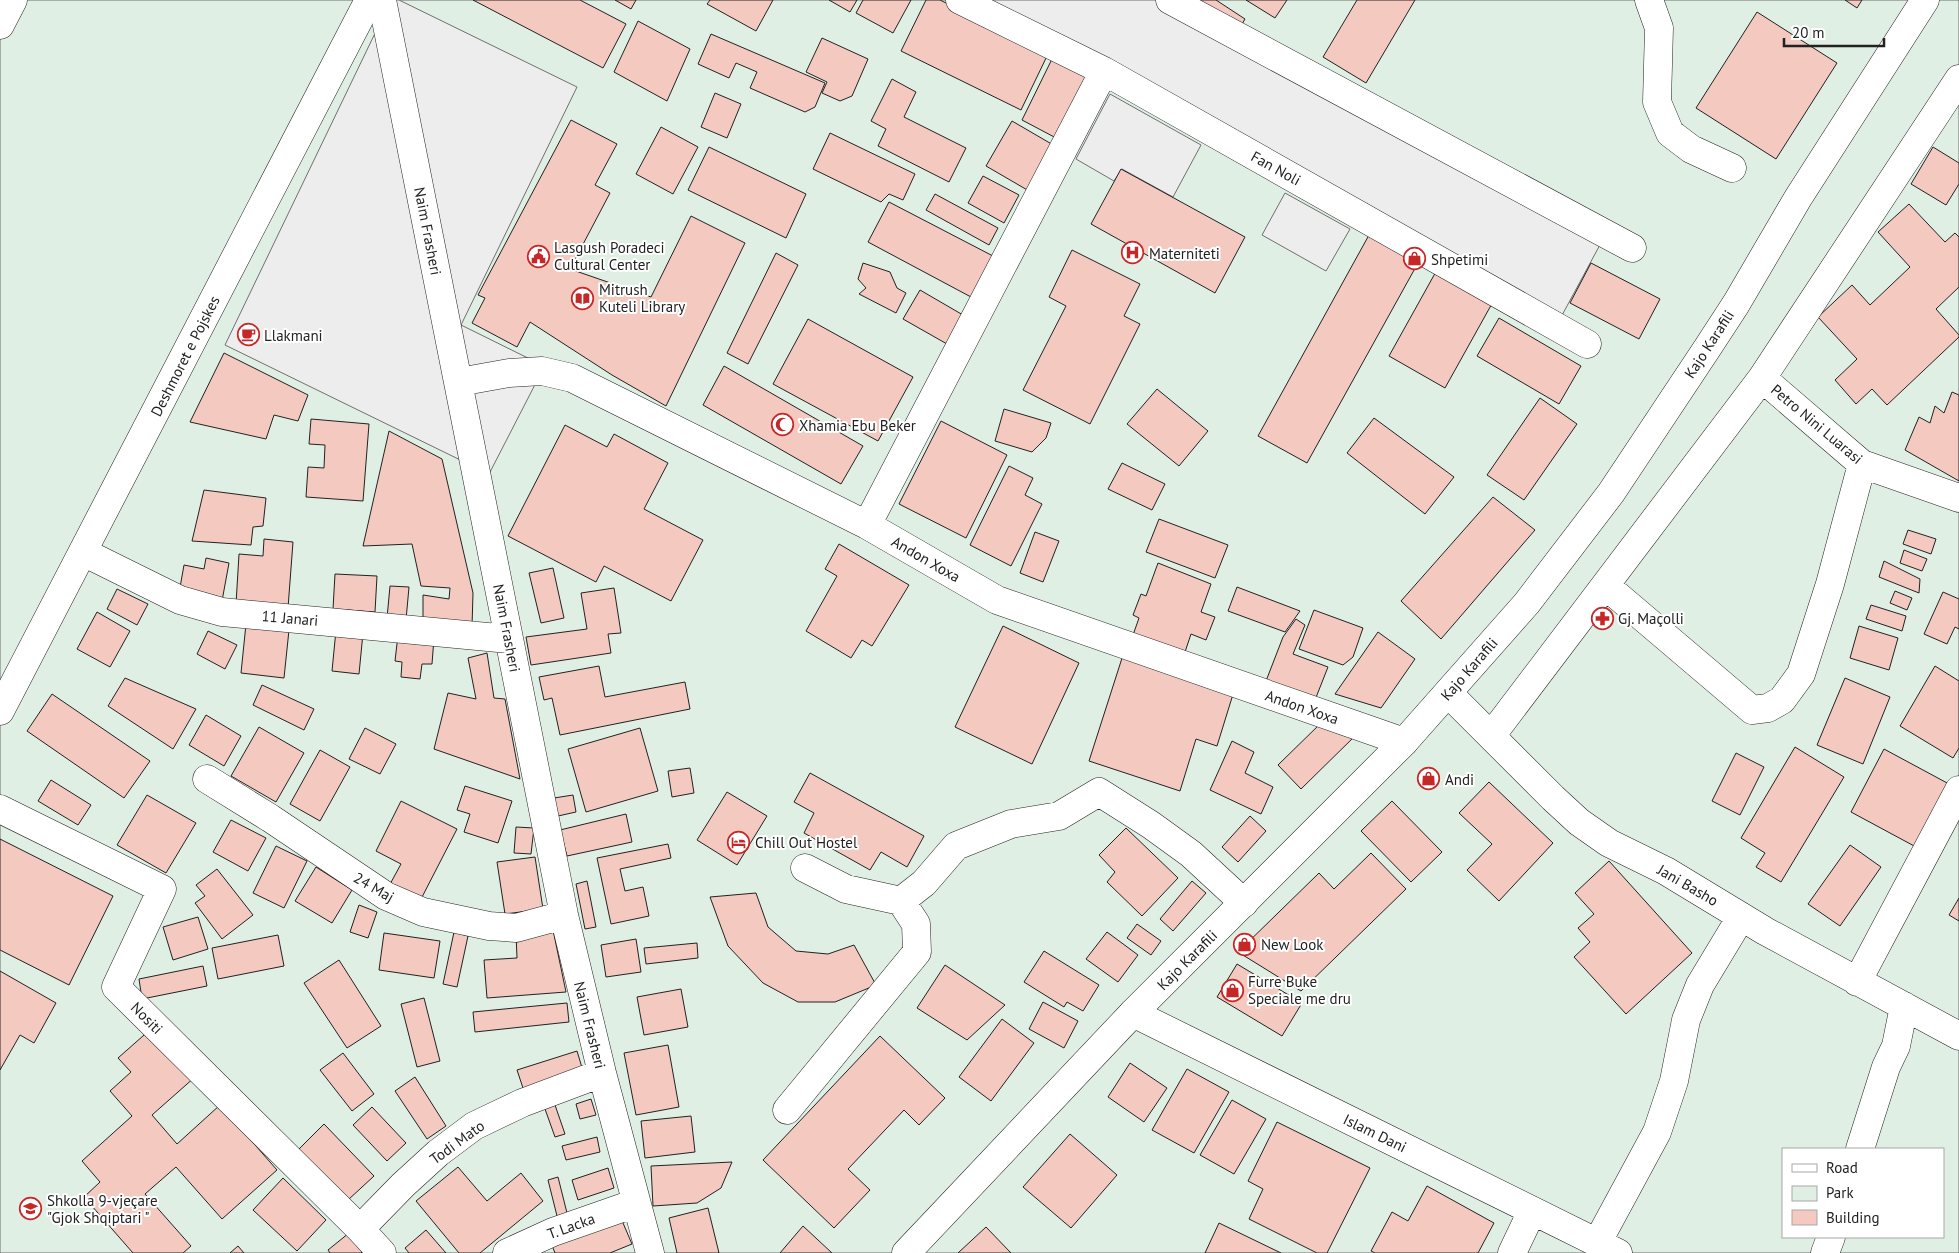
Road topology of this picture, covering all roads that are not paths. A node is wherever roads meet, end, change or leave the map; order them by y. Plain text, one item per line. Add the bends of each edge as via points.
1 (13, 0) edge
2 (369, 0) edge
3 (382, 0) edge
4 (960, 0) edge
5 (1170, 0) edge
6 (1649, 0) edge
7 (1925, 0) edge
8 (0, 26) edge
9 (1104, 71) junction
10 (1959, 79) edge
11 (1732, 168) dead end
12 (1632, 248) dead end
13 (1587, 344) dead end
14 (1762, 378) junction
15 (459, 382) junction
16 (1862, 464) junction
17 (1959, 498) edge
18 (867, 525) junction
19 (83, 552) junction
20 (1606, 586) junction
21 (509, 639) junction
22 (1448, 693) junction
23 (0, 711) edge
24 (1491, 736) junction
25 (1404, 742) junction
26 (207, 779) dead end
27 (1959, 790) edge
28 (0, 809) edge
29 (805, 868) dead end
30 (901, 901) junction
31 (1244, 903) junction
32 (564, 915) junction
33 (1742, 917) junction
34 (1857, 982) junction
35 (1904, 1006) junction
36 (1133, 1013) junction
37 (1959, 1036) edge
38 (602, 1073) junction
39 (787, 1110) dead end
40 (1860, 1148) edge
41 (636, 1203) junction
42 (1532, 1211) junction
43 (360, 1229) junction
44 (1831, 1238) edge
45 (1607, 1248) edge
46 (382, 1253) edge
47 (507, 1253) edge
48 (650, 1253) edge
49 (906, 1253) edge
50 (1512, 1253) edge
51 (1824, 1253) edge

1 - 8 street
2 - 19 street, Deshmoret e Pojskes
3 - 15 street, Naim Frasheri
4 - 9 street, Fan Noli
5 - 12 street
6 - 11 street via 1659,28 1657,102 1670,133 1691,149
7 - 22 street, Kajo Karafili via 1798,198 1736,304 1611,493 1527,603
9 - 13 street, Fan Noli
9 - 18 street
10 - 14 street
14 - 16 street, Petro Nini Luarasi
14 - 20 street
15 - 18 street, Andon Xoxa via 542,371 572,378
15 - 21 street, Naim Frasheri
16 - 17 street, Petro Nini Luarasi
16 - 20 street via 1830,584 1801,674 1782,700 1768,708 1752,710
18 - 25 street, Andon Xoxa via 998,600
19 - 21 street, 11 Janari via 180,600 222,612
19 - 23 street, Deshmoret e Pojskes
20 - 24 street
21 - 32 street, Naim Frasheri
22 - 24 street, Jani Basho
22 - 25 street, Kajo Karafili
24 - 33 street, Jani Basho via 1579,822 1609,843 1666,871
25 - 31 street, Kajo Karafili
26 - 32 street, 24 Maj via 386,896 424,912 489,926 516,928
27 - 34 street
28 - 43 street, Nositi via 162,889 116,987
29 - 30 street via 846,889
30 - 31 street via 924,884 956,846 1011,824 1059,816 1099,792 1191,854
30 - 39 street via 916,924 917,952
31 - 36 street, Kajo Karafili
32 - 38 street, Naim Frasheri
33 - 34 street, Jani Basho
33 - 45 street via 1700,985 1686,1020 1674,1081 1657,1132
34 - 35 street, Jani Basho
35 - 37 street, Jani Basho
35 - 40 street via 1896,1046 1886,1067
36 - 42 street, Islam Dani
36 - 49 street, Kajo Karafili
38 - 41 street, Naim Frasheri
38 - 43 street, Todi Mato via 522,1103 474,1126 418,1172
41 - 47 street, T. Lacka via 553,1232
41 - 48 street, Naim Frasheri
42 - 45 street, Islam Dani
42 - 50 street
43 - 46 street, Nositi
44 - 51 street

